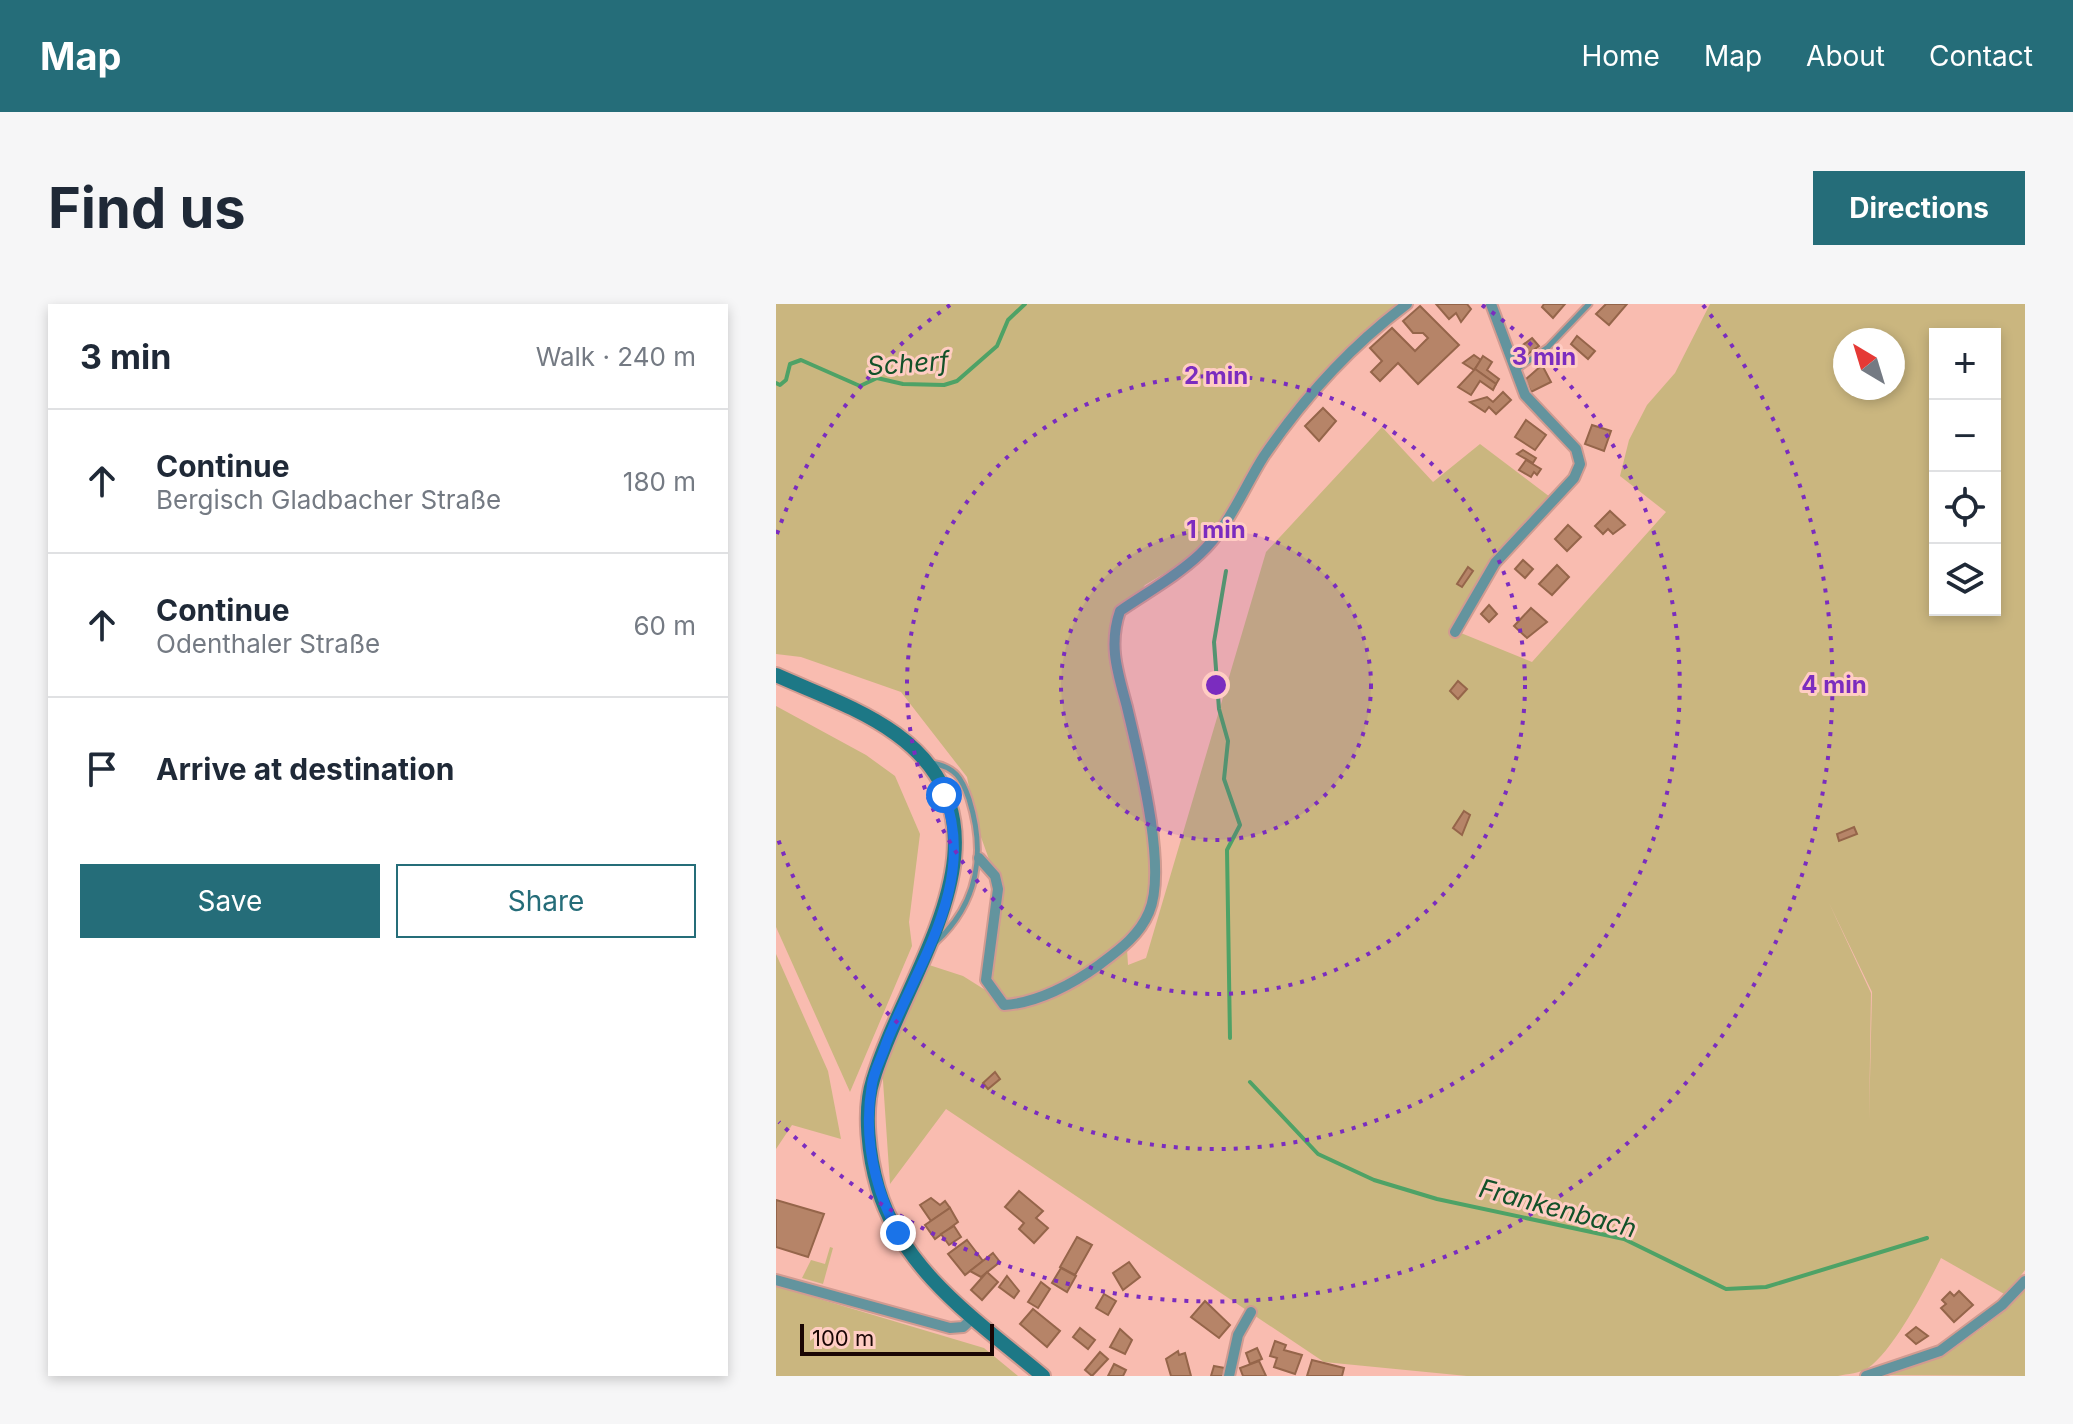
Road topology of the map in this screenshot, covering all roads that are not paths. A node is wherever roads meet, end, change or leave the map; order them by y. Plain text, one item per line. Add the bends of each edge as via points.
1 (1407, 304) edge
2 (1491, 304) edge
3 (1589, 304) edge
4 (1515, 371) junction
5 (1455, 632) dead end
6 (776, 675) edge
7 (924, 761) junction
8 (979, 858) junction
9 (927, 951) junction
10 (776, 1280) edge
11 (2025, 1281) edge
12 (1251, 1312) dead end
13 (973, 1318) junction
14 (1873, 1375) edge
15 (1043, 1376) edge
16 (1229, 1376) edge

1 - 8 street via 1337,365 1264,457 1234,511 1201,553 1120,611 1112,650 1149,809 1153,866 1151,909 1142,927 1090,971 1053,991 1004,1005 986,980 998,889 995,876
2 - 4 street
3 - 4 lane via 1548,347
4 - 5 street via 1525,395 1576,449 1580,464 1574,478 1495,563
6 - 7 main road via 881,724
7 - 8 lane via 950,767 963,781 977,826
7 - 9 main road via 948,805 955,851 950,891
8 - 9 lane via 955,924
9 - 13 main road via 872,1083 870,1128 878,1190 898,1233 930,1277
10 - 13 street via 950,1328 963,1327
11 - 14 street via 1940,1351
12 - 16 street via 1238,1335
13 - 15 main road

